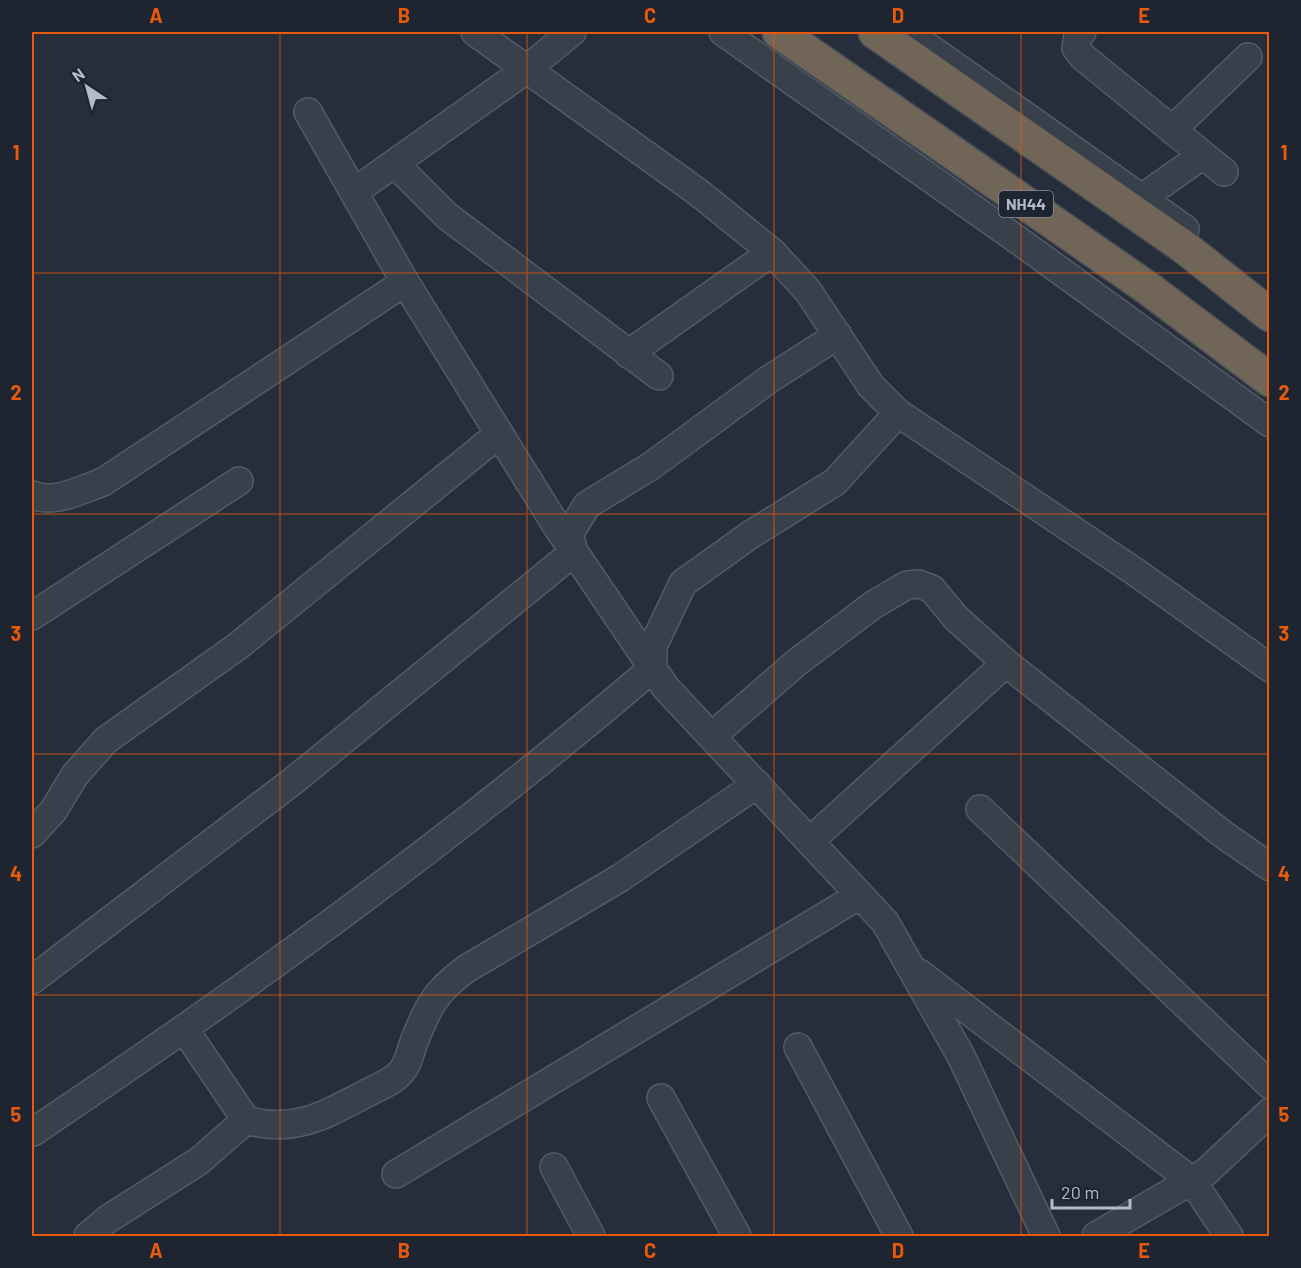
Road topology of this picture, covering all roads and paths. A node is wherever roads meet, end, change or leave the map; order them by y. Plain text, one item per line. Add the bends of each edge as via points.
1 (475, 32) edge
2 (572, 32) edge
3 (723, 32) edge
4 (779, 32) edge
5 (875, 32) edge
6 (907, 32) edge
7 (1082, 32) edge
8 (1248, 57) dead end
9 (527, 69) junction
10 (308, 112) dead end
11 (1172, 130) junction
12 (1203, 155) junction
13 (395, 164) junction
14 (1224, 172) dead end
15 (354, 192) junction
16 (1135, 203) junction
17 (772, 252) junction
18 (405, 282) junction
19 (1269, 294) edge
20 (1269, 315) edge
21 (838, 335) junction
22 (628, 354) junction
23 (659, 376) dead end
24 (1269, 380) edge
25 (898, 413) junction
26 (1269, 423) edge
27 (499, 434) junction
28 (239, 481) dead end
29 (32, 495) edge
30 (574, 552) junction
31 (32, 616) edge
32 (1006, 663) junction
33 (1269, 668) edge
34 (653, 669) junction
35 (712, 736) junction
36 (757, 784) junction
37 (980, 809) dead end
38 (32, 834) edge
39 (810, 841) junction
40 (1269, 867) edge
41 (860, 895) junction
42 (911, 967) junction
43 (32, 980) edge
44 (185, 1030) junction
45 (798, 1047) dead end
46 (1267, 1076) edge
47 (661, 1098) dead end
48 (1269, 1112) edge
49 (246, 1120) junction
50 (33, 1132) dead end
51 (554, 1167) dead end
52 (396, 1174) dead end
53 (1192, 1181) junction
54 (1112, 1233) edge
55 (88, 1236) edge
56 (591, 1236) edge
57 (737, 1236) edge
58 (899, 1236) edge
59 (1046, 1236) edge
60 (1229, 1236) edge

1 - 9 street
2 - 9 street
3 - 26 street
4 - 24 highway, NH44 via 1149,289
5 - 16 highway
6 - 16 street
7 - 11 street via 1076,48 1083,57
8 - 11 street
9 - 13 street
9 - 17 street via 699,193
10 - 15 street
11 - 12 street
12 - 14 street
12 - 16 street
13 - 15 street
13 - 22 street via 447,216
15 - 18 street
16 - 19 street
16 - 20 highway
17 - 21 street via 808,291
17 - 22 street
18 - 27 street
18 - 29 street via 103,482 61,498
21 - 25 street via 871,386
21 - 30 street via 587,506 569,534
22 - 23 street
25 - 33 street via 1134,571
25 - 34 street via 835,482 682,583 653,646
27 - 30 street
27 - 38 street via 238,646 106,740 75,774 54,811
28 - 31 street
30 - 34 street
30 - 43 street via 294,781
32 - 35 street via 956,618 932,589 907,585 873,605 796,663
32 - 39 street
32 - 40 street
34 - 35 street
34 - 44 street via 549,757
35 - 36 street
36 - 39 street
36 - 49 street via 620,879 466,969 444,986 430,1002 404,1068 393,1080 320,1118 276,1126
37 - 46 street
39 - 41 street
41 - 42 street via 885,922
41 - 52 street
42 - 53 street
42 - 59 street via 961,1056
44 - 49 street
44 - 50 street
45 - 58 street
47 - 57 street
48 - 53 street via 1219,1161
49 - 55 street via 199,1161
51 - 56 street
53 - 54 street
53 - 60 street

